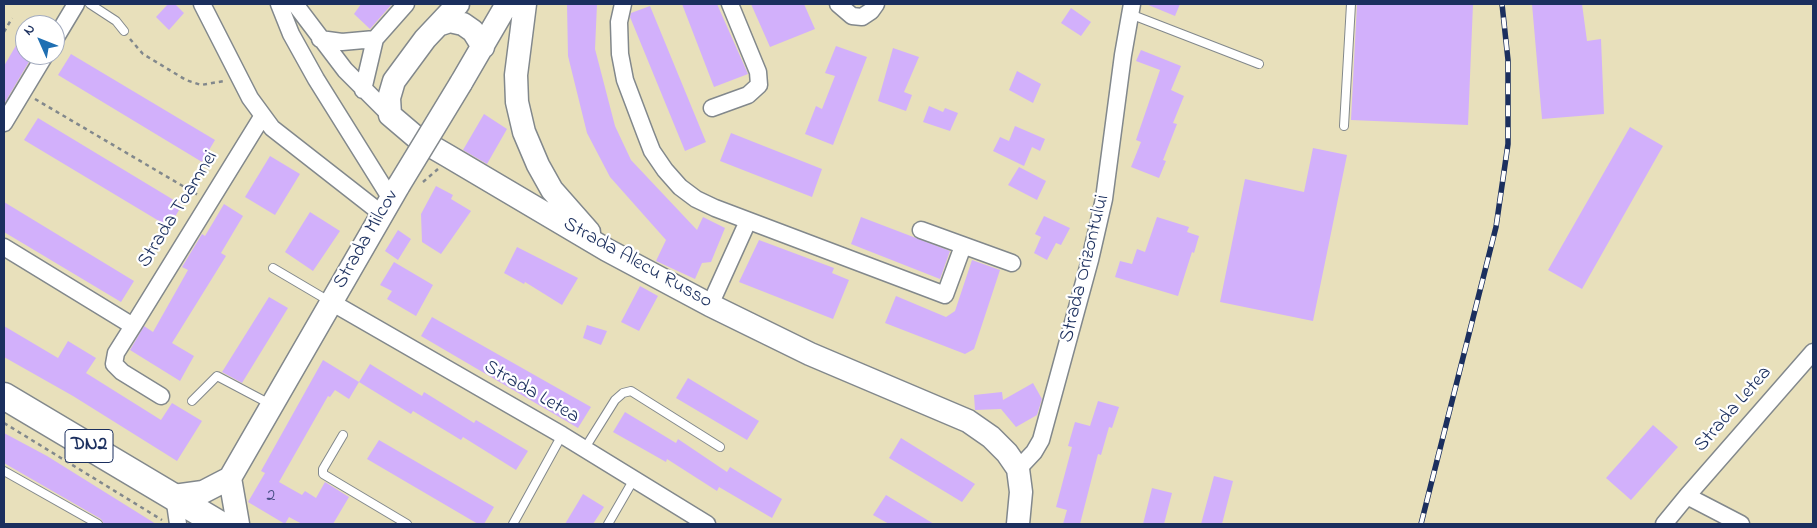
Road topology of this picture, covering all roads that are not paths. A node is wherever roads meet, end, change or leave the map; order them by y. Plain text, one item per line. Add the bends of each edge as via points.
1 (76, 4) edge
2 (90, 4) edge
3 (202, 4) edge
4 (279, 4) edge
5 (295, 4) edge
6 (406, 4) edge
7 (458, 4) edge
8 (507, 4) edge
9 (525, 4) edge
10 (623, 4) edge
11 (730, 4) edge
12 (838, 4) edge
13 (876, 4) edge
14 (1351, 4) edge
15 (1130, 9) edge
16 (65, 22) edge
17 (441, 24) junction
18 (124, 31) road end
19 (375, 38) junction
20 (320, 39) junction
21 (483, 47) junction
22 (1259, 64) dead end
23 (39, 65) edge
24 (363, 90) junction
25 (712, 108) dead end
26 (390, 115) junction
27 (262, 117) junction
28 (4, 123) edge
29 (1344, 126) dead end
30 (391, 199) junction
31 (748, 221) junction
32 (921, 230) dead end
33 (963, 246) junction
34 (4, 247) edge
35 (607, 250) junction
36 (1012, 263) dead end
37 (273, 268) dead end
38 (331, 302) junction
39 (710, 305) junction
40 (133, 326) junction
41 (1813, 352) edge
42 (4, 396) edge
43 (161, 396) dead end
44 (192, 401) dead end
45 (272, 405) junction
46 (343, 435) dead end
47 (562, 435) junction
48 (720, 447) dead end
49 (585, 448) junction
50 (1018, 469) junction
51 (4, 471) edge
52 (230, 478) junction
53 (634, 479) junction
54 (174, 496) junction
55 (1687, 496) junction
56 (98, 524) edge
57 (178, 524) edge
58 (219, 524) edge
59 (238, 524) edge
60 (407, 524) edge
61 (513, 524) edge
62 (608, 524) edge
63 (707, 524) edge
64 (1018, 524) edge
65 (1664, 524) edge
66 (1741, 524) edge

1 - 16 street
2 - 18 lane via 116,21
3 - 27 street
4 - 30 street via 291,34 316,79
5 - 20 street, Strada Alecu Russo
6 - 19 street
7 - 17 street
8 - 21 street, Strada Milcov
9 - 35 street via 516,75 517,102 524,132 552,190
10 - 31 street via 619,22 624,71 652,151 680,187 696,199
11 - 25 street via 758,72 759,85 748,96
12 - 13 street via 852,16 862,17
14 - 29 lane
15 - 22 lane
15 - 50 street, Strada Orizontului via 1104,199 1090,260 1041,440
17 - 21 street via 450,21 463,24 473,31
17 - 26 street via 425,39 394,81
19 - 20 street via 342,42
19 - 24 street
20 - 24 street, Strada Alecu Russo
21 - 30 street, Strada Milcov, bridge
23 - 28 street
24 - 26 street, Strada Alecu Russo
26 - 35 street, Strada Alecu Russo via 417,138
27 - 30 street via 283,139
27 - 40 street, Strada Toamnei
30 - 38 street, Strada Milcov
31 - 33 street via 945,295
31 - 39 street
32 - 33 street
33 - 36 street
34 - 40 street
35 - 39 street, Strada Alecu Russo
37 - 38 lane
38 - 45 street, Strada Milcov
38 - 47 street, Strada Letea
39 - 50 street, Strada Alecu Russo via 810,354 968,421 991,437
40 - 43 street, Strada Toamnei via 116,353 114,364
41 - 55 street, Strada Letea
42 - 54 main road, DN2
44 - 45 lane via 217,376
45 - 52 street, Strada Milcov
46 - 60 lane via 323,468 323,474
47 - 49 street, Strada Letea
47 - 61 lane
48 - 49 lane via 631,392 623,393 615,400
49 - 53 street, Strada Letea
50 - 64 street via 1021,492
51 - 56 lane
52 - 54 street via 203,492
52 - 59 street
53 - 62 lane
53 - 63 street, Strada Letea
54 - 57 street
54 - 58 main road, DN2
55 - 65 street, Strada Letea
55 - 66 street

